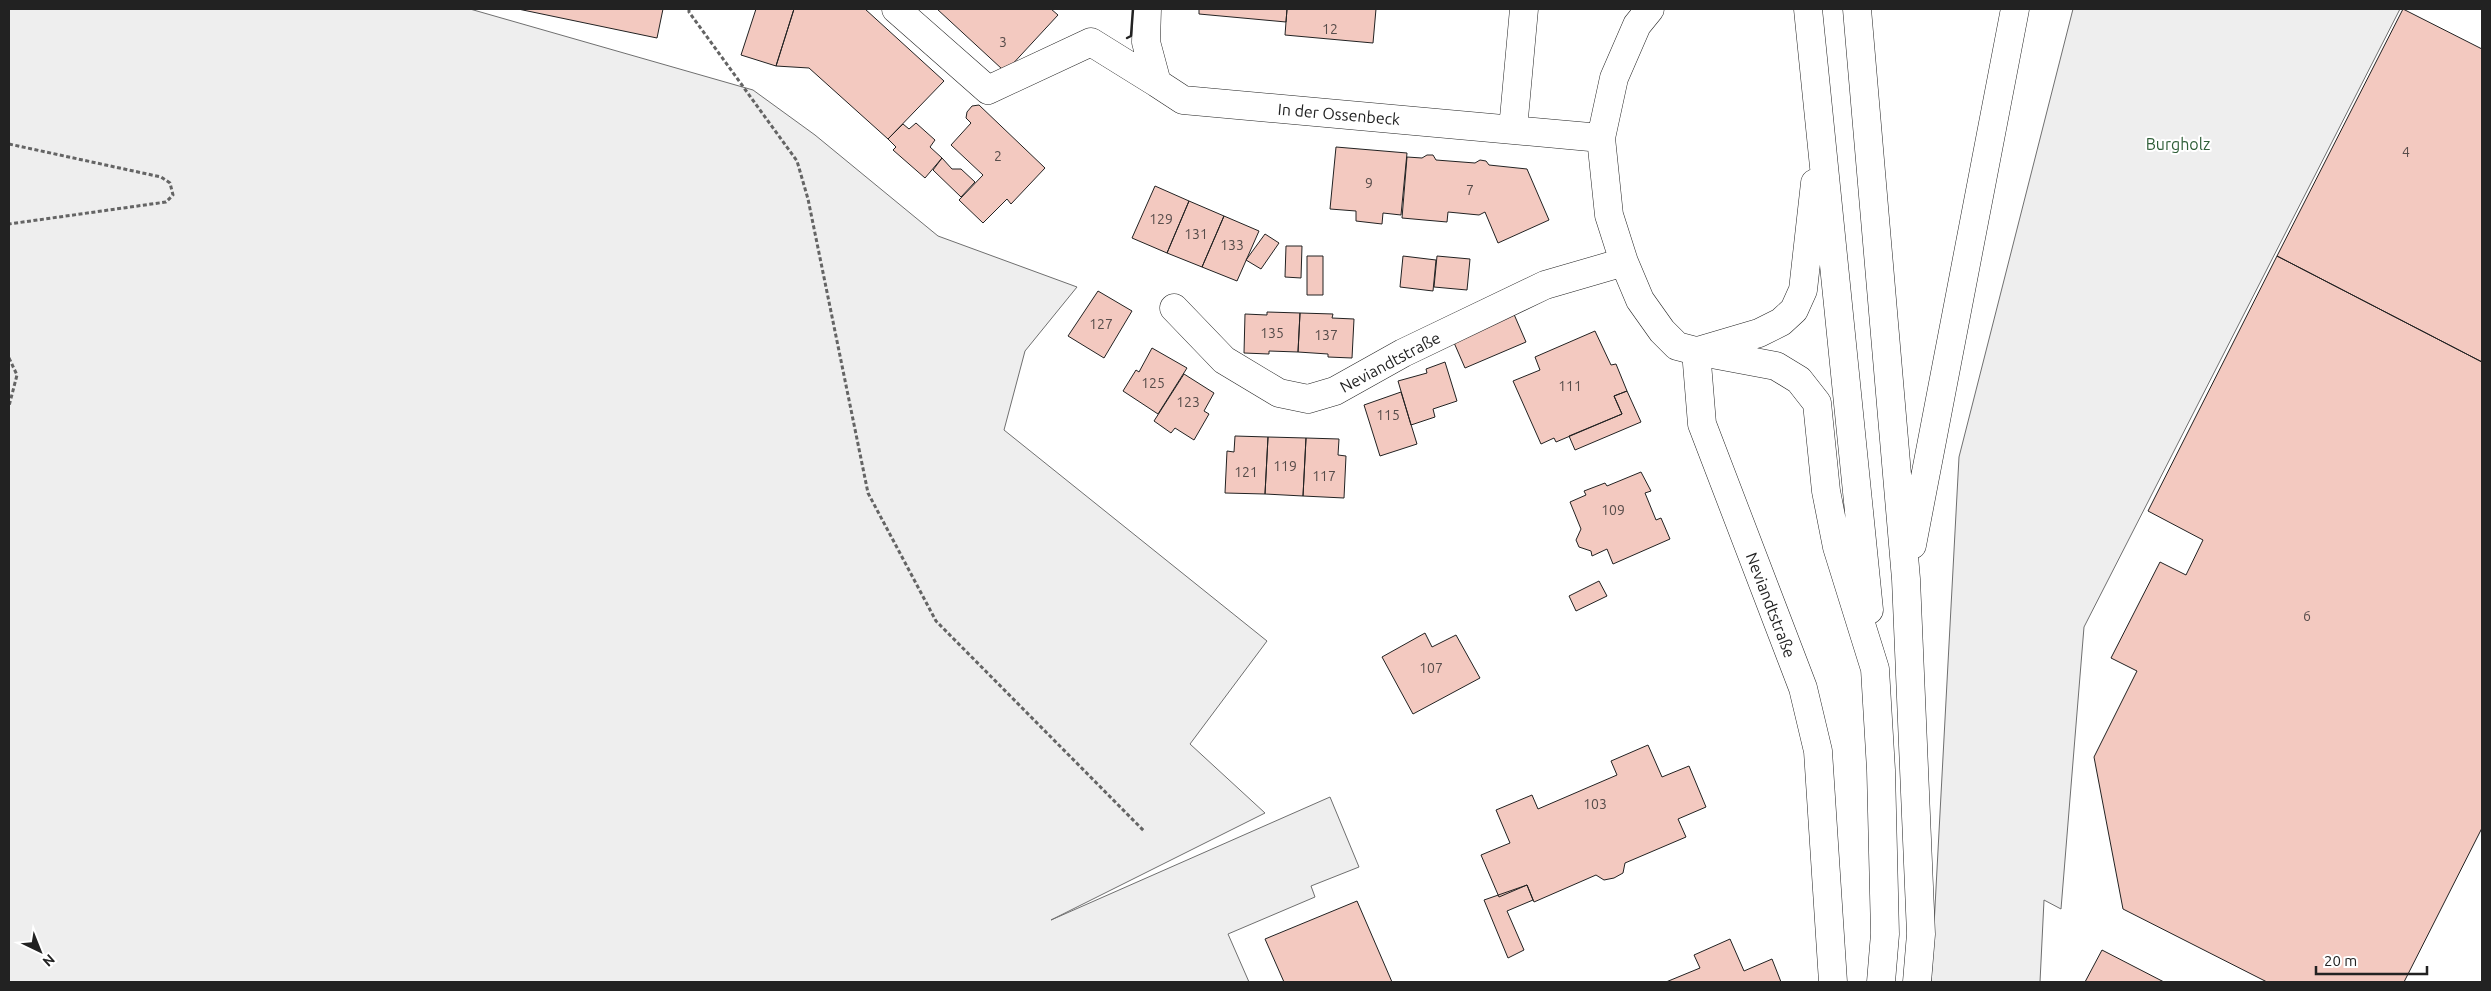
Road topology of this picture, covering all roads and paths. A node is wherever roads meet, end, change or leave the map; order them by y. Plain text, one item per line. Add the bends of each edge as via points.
1 (689, 9) edge
2 (896, 9) edge
3 (1148, 9) edge
4 (1524, 9) edge
5 (1650, 9) edge
6 (1808, 9) edge
7 (1857, 9) edge
8 (2015, 9) edge
9 (1157, 83) junction
10 (1821, 125) junction
11 (1513, 129) junction
12 (1601, 138) junction
13 (9, 144) edge
14 (9, 224) edge
15 (1624, 262) junction
16 (1174, 308) dead end
17 (1696, 351) junction
18 (9, 358) edge
19 (9, 406) edge
20 (1906, 579) junction
21 (1875, 669) junction
22 (1144, 831) dead end
23 (1833, 982) edge
24 (1881, 982) edge
25 (1917, 982) edge

1 - 22 path via 797,161 808,199 868,493 936,622
2 - 9 main road, In der Ossenbeck via 988,90 1091,42
3 - 9 main road via 1146,42
4 - 11 main road
5 - 12 main road via 1637,25 1614,78
6 - 10 main road
7 - 20 main road
8 - 20 main road
9 - 11 main road, In der Ossenbeck via 1183,100
10 - 17 main road via 1803,290 1794,310 1759,333
10 - 21 main road
11 - 12 main road, In der Ossenbeck
12 - 15 main road via 1609,215
13 - 14 path via 160,177 170,183 173,195 166,202
15 - 16 main road, Neviandtstraße via 1545,285 1403,353 1335,391 1308,399 1279,393 1224,360
15 - 17 main road via 1640,300 1662,331 1677,346
17 - 21 main road via 1776,366 1799,380 1817,403 1826,491 1837,547
17 - 23 main road, Neviandtstraße via 1702,424 1803,688 1818,751
18 - 19 path via 17,375
20 - 25 main road via 1921,934
21 - 24 main road via 1882,770 1884,924

